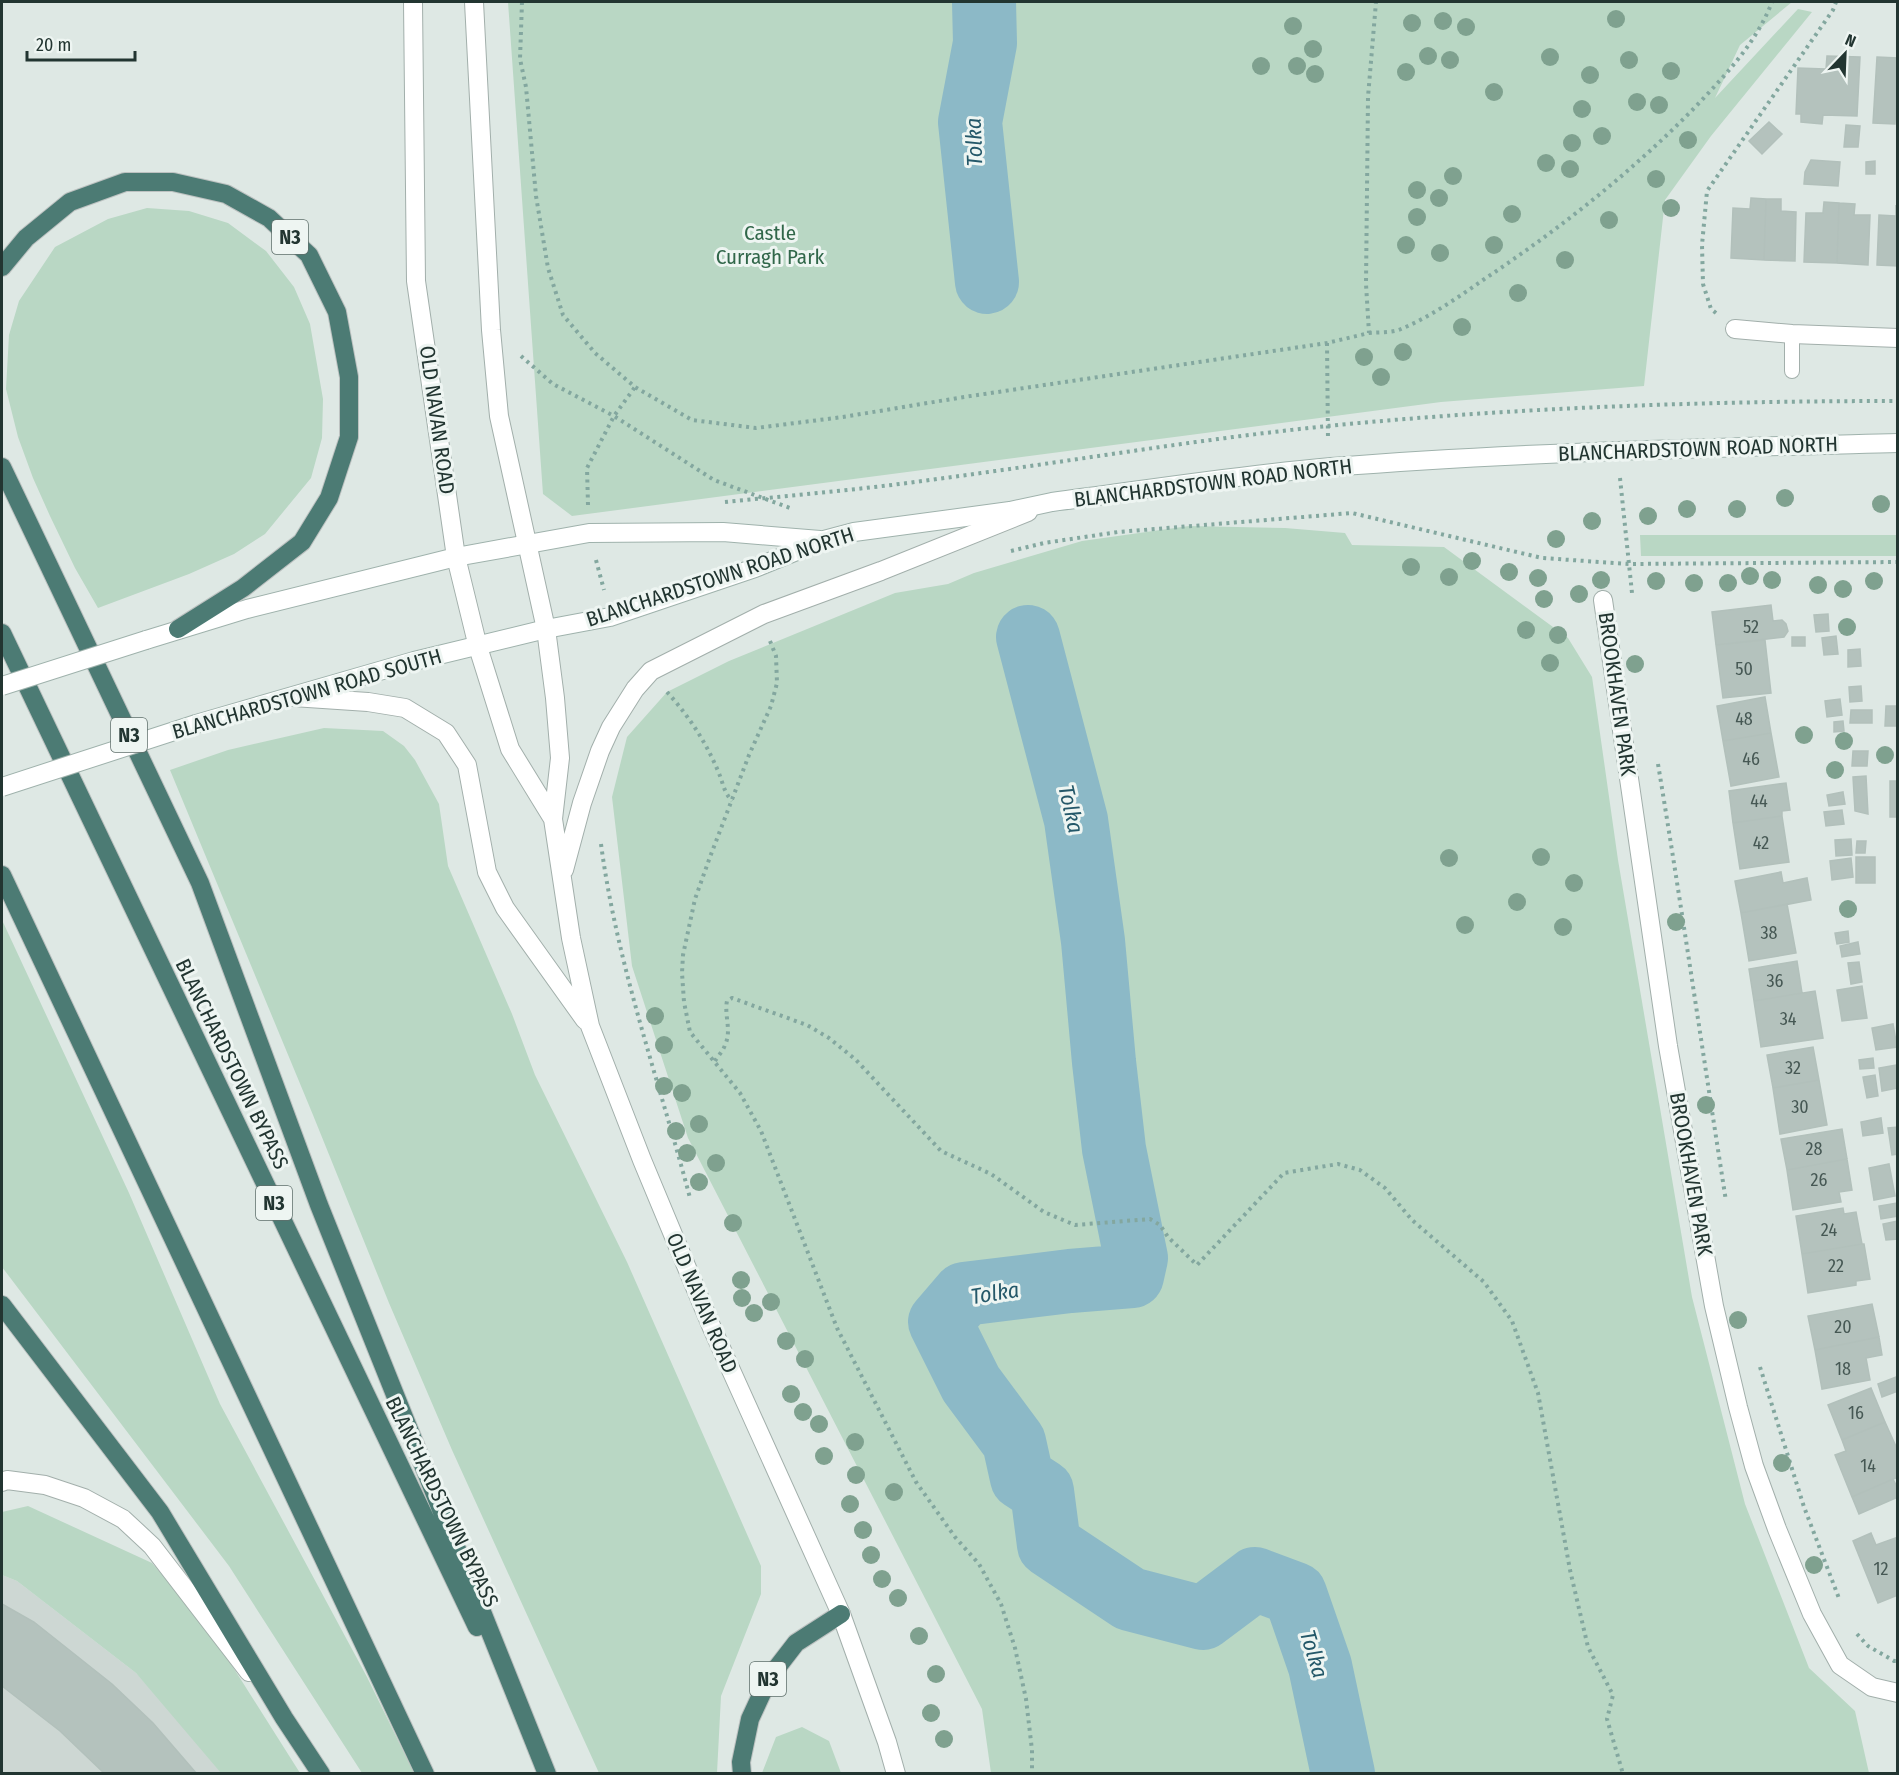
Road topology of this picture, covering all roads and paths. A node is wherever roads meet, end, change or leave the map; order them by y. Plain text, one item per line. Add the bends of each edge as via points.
1 (413, 2) edge
2 (474, 2) edge
3 (522, 2) edge
4 (1376, 2) edge
5 (1772, 2) edge
6 (1836, 2) edge
7 (2, 267) edge
8 (1735, 329) joint
9 (491, 330) junction
10 (1369, 333) junction
11 (1792, 334) junction
12 (1898, 338) edge
13 (1327, 343) junction
14 (1792, 372) dead end
15 (635, 387) junction
16 (1898, 401) edge
17 (614, 416) junction
18 (1328, 426) junction
19 (1898, 443) edge
20 (1618, 450) junction
21 (2, 467) edge
22 (1328, 468) junction
23 (763, 498) junction
24 (1052, 502) junction
25 (719, 503) dead end
26 (793, 509) dead end
27 (589, 533) junction
28 (824, 540) junction
29 (529, 542) junction
30 (1010, 551) dead end
31 (456, 557) junction
32 (1898, 562) edge
33 (1629, 564) junction
34 (1632, 599) dead end
35 (1603, 600) dead end
36 (764, 614) junction
37 (610, 617) junction
38 (178, 629) junction
39 (546, 629) junction
40 (2, 633) edge
41 (478, 647) junction
42 (651, 671) junction
43 (2, 686) edge
44 (290, 697) junction
45 (1657, 757) dead end
46 (2, 787) edge
47 (732, 801) junction
48 (553, 819) junction
49 (600, 836) dead end
50 (2, 875) edge
51 (561, 878) junction
52 (590, 1026) junction
53 (715, 1062) junction
54 (691, 1201) dead end
55 (1728, 1209) dead end
56 (2, 1305) edge
57 (1760, 1366) dead end
58 (2, 1482) edge
59 (1841, 1604) dead end
60 (841, 1614) junction
61 (1855, 1632) dead end
62 (1898, 1661) edge
63 (1898, 1693) edge
64 (285, 1718) junction
65 (321, 1773) edge
66 (425, 1773) edge
67 (547, 1773) edge
68 (741, 1773) edge
69 (896, 1773) edge
70 (1032, 1773) edge
71 (1623, 1773) edge

1 - 31 street, OLD NAVAN ROAD via 416,281
2 - 9 street, OLD NAVAN ROAD
3 - 15 path via 520,60 548,268 563,315 595,353
4 - 10 path via 1368,97
5 - 10 path via 1752,41 1731,69 1676,128 1625,173 1549,234 1442,308 1399,330
6 - 8 path via 1707,191 1703,284 1711,309
7 - 38 highway, N3 via 26,238 70,202 125,182 173,182 226,194 269,218 309,255 337,312 349,377 349,437 329,498 302,542 243,588
8 - 11 street
9 - 17 path via 553,384
9 - 29 street, OLD NAVAN ROAD via 499,416
10 - 13 path
11 - 12 street
11 - 14 lane
13 - 15 path via 756,428 692,420
13 - 18 path
15 - 17 path
16 - 18 path via 1578,407
17 - 23 path via 714,480
17 - 27 path via 587,468
18 - 22 path
18 - 23 path
19 - 20 street, BLANCHARDSTOWN ROAD NORTH
20 - 22 street, BLANCHARDSTOWN ROAD NORTH
20 - 33 path
21 - 67 highway, N3 via 200,884 319,1205
22 - 24 street, BLANCHARDSTOWN ROAD NORTH
23 - 25 path
23 - 26 path
24 - 28 street, BLANCHARDSTOWN ROAD NORTH
24 - 36 street
27 - 28 street via 723,532
27 - 29 street
27 - 37 path
28 - 37 street, BLANCHARDSTOWN ROAD NORTH
29 - 31 street
29 - 39 street, OLD NAVAN ROAD
30 - 33 path via 1118,532 1352,513 1542,558
31 - 38 street
31 - 41 street, OLD NAVAN ROAD
32 - 33 path
33 - 34 path
35 - 63 street, BROOKHAVEN PARK via 1670,1055 1714,1306 1738,1407 1777,1529 1812,1614 1840,1665 1872,1687
36 - 42 street
36 - 47 path via 776,656 777,683
37 - 39 street, BLANCHARDSTOWN ROAD NORTH
38 - 43 street, bridge
39 - 41 street, BLANCHARDSTOWN ROAD SOUTH
39 - 48 street, OLD NAVAN ROAD via 560,758
40 - 67 highway, BLANCHARDSTOWN BYPASS / N3
41 - 44 street, BLANCHARDSTOWN ROAD SOUTH
41 - 48 street, OLD NAVAN ROAD via 510,749
42 - 47 path via 693,724 719,772 724,792
42 - 51 street via 610,727 582,803
44 - 46 street, BLANCHARDSTOWN ROAD SOUTH, bridge
44 - 52 street via 405,708 446,733 466,765 487,872 506,908
45 - 55 path
47 - 53 path via 695,899 683,955 684,1002 690,1032
48 - 51 street, OLD NAVAN ROAD
49 - 54 path via 606,882 638,1018
50 - 66 highway
51 - 52 street, OLD NAVAN ROAD
52 - 60 street, OLD NAVAN ROAD via 707,1317
53 - 70 path via 740,1093 760,1131 837,1328 884,1422 916,1482 979,1564 1001,1604 1016,1648 1026,1699
53 - 71 path via 726,1045 726,1008 732,998 807,1025 856,1060 941,1151 991,1174 1044,1212 1075,1225 1150,1219 1197,1265 1284,1173 1338,1164 1360,1170 1385,1188 1412,1220 1484,1282 1512,1321 1538,1393 1588,1647 1613,1695 1607,1719
56 - 64 highway via 160,1512
57 - 59 path via 1804,1507
58 - 64 street via 45,1485 84,1498 123,1519 152,1545
60 - 68 highway, N3 via 796,1643 769,1678 750,1719
60 - 69 street, OLD NAVAN ROAD
61 - 62 path via 1868,1646
64 - 65 highway

